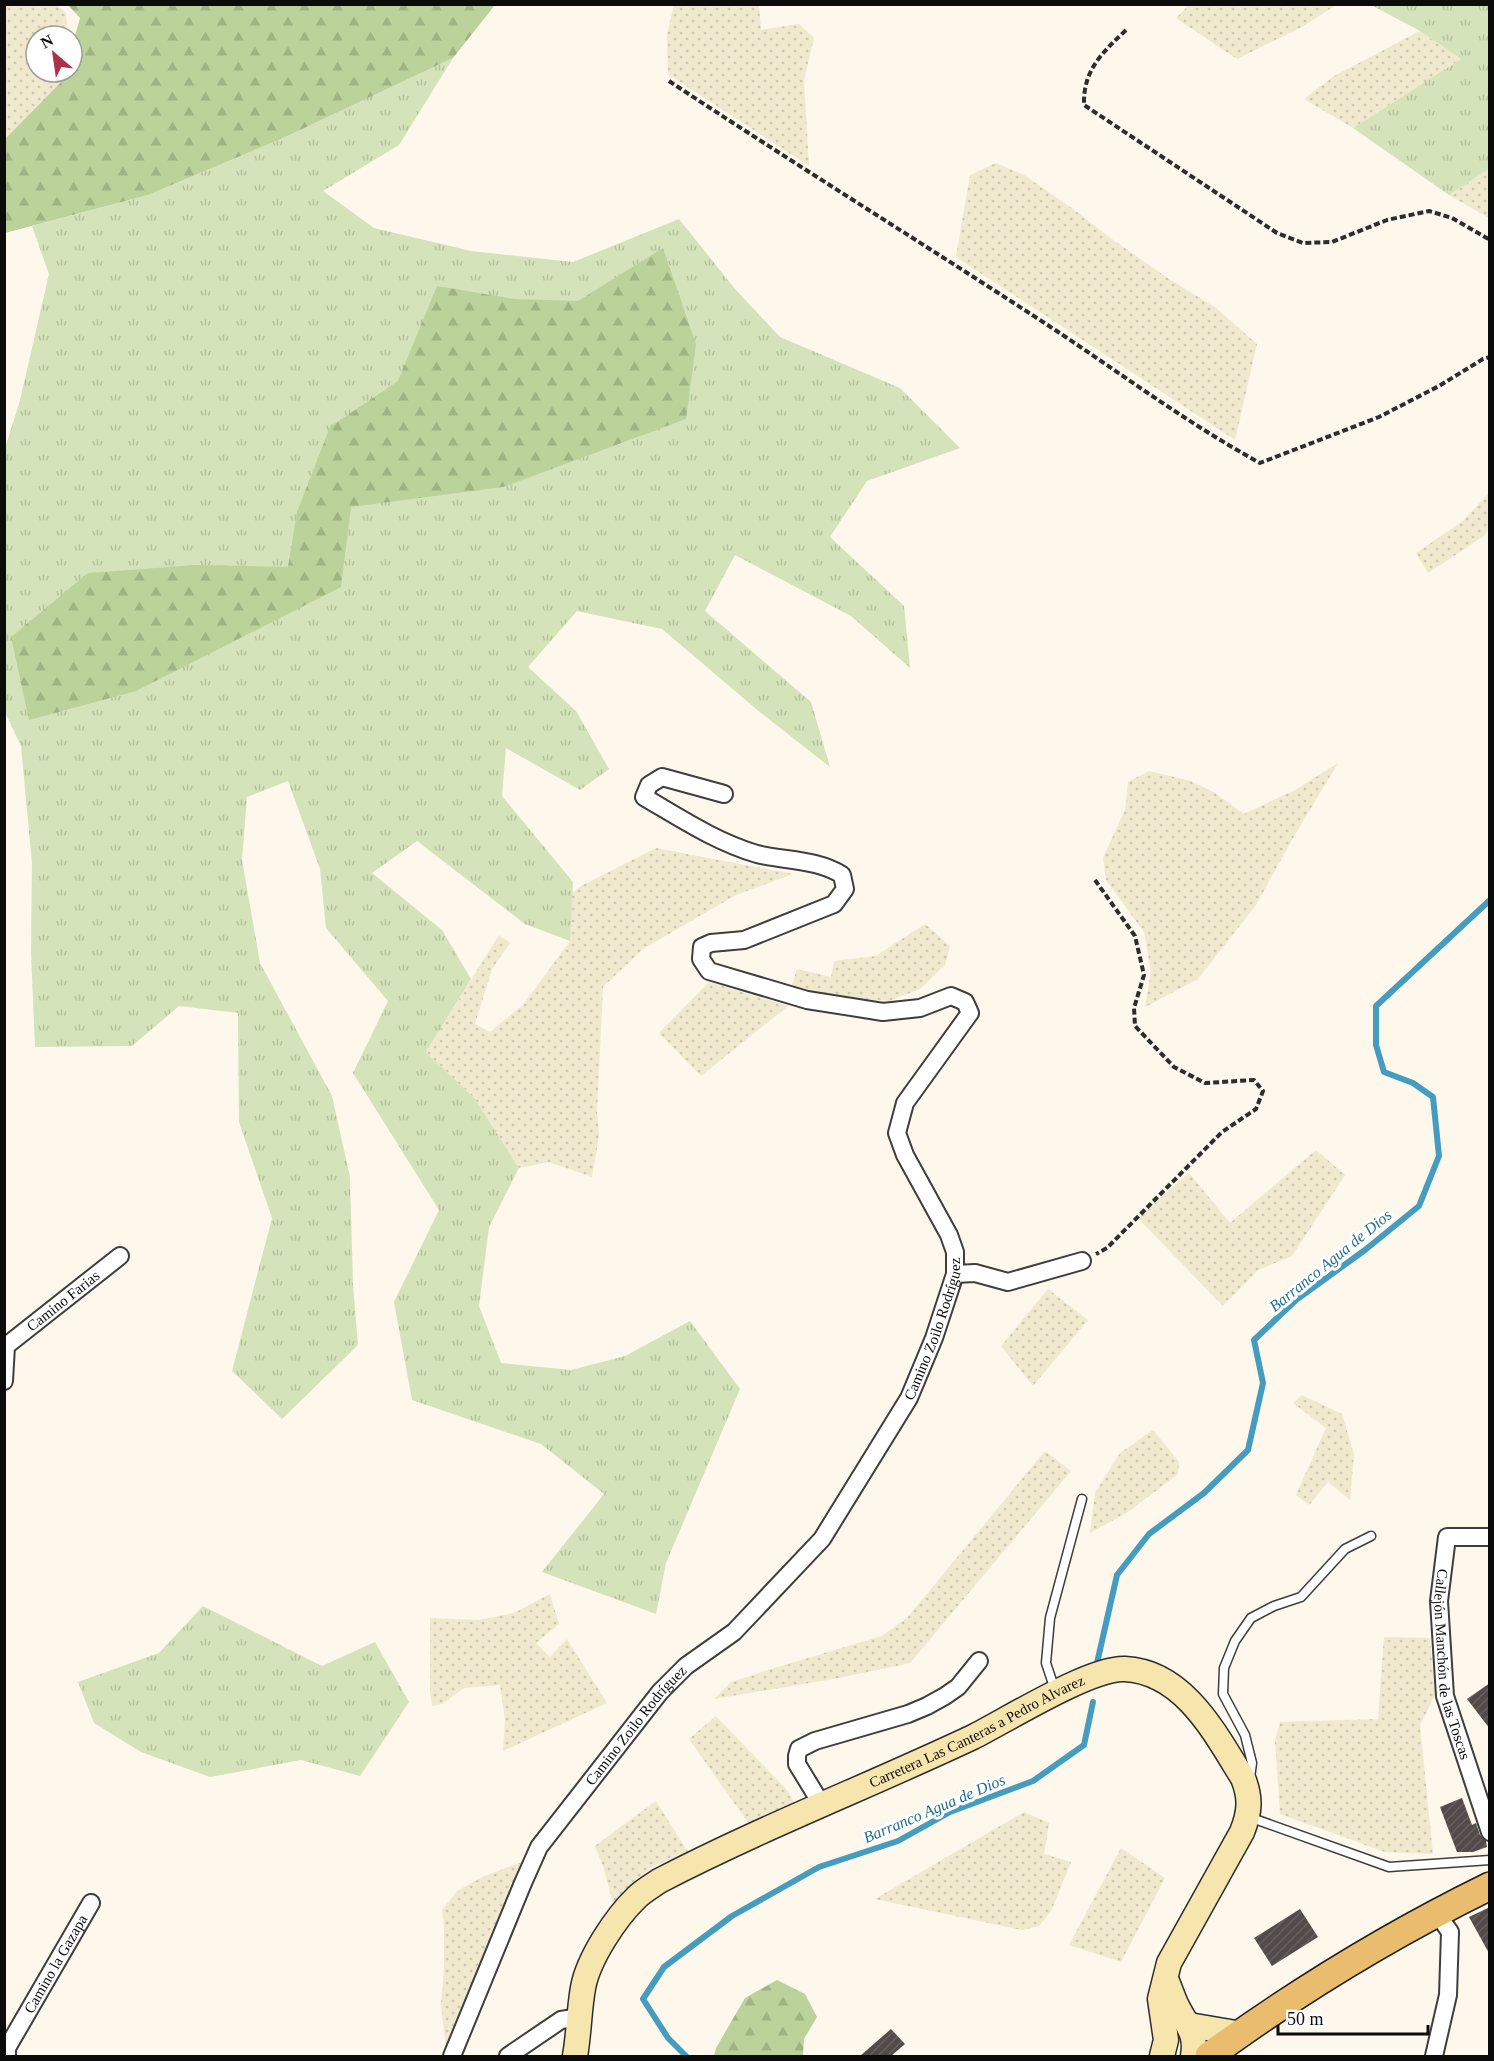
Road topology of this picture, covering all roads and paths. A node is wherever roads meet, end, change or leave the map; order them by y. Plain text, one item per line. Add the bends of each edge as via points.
1 (1126, 30) dead end
2 (669, 81) dead end
3 (1490, 240) edge
4 (1490, 357) edge
5 (724, 794) dead end
6 (1095, 880) dead end
7 (120, 1256) dead end
8 (1082, 1261) joint
9 (955, 1274) junction
10 (4, 1381) edge
11 (1082, 1499) dead end
12 (1371, 1536) dead end
13 (1490, 1537) edge
14 (979, 1661) dead end
15 (1056, 1694) junction
16 (1248, 1790) junction
17 (822, 1805) junction
18 (1249, 1817) junction
19 (1490, 1832) edge
20 (1490, 1860) edge
21 (1490, 1886) edge
22 (91, 1903) dead end
23 (1437, 1912) junction
24 (1166, 1979) junction
25 (580, 2017) junction
26 (1189, 2025) junction
27 (1242, 2034) junction
28 (1164, 2048) edge
29 (1203, 2055) edge
30 (7, 2056) edge
31 (452, 2056) edge
32 (508, 2056) edge
33 (575, 2056) edge
34 (1434, 2056) edge

1 - 3 path via 1098,58 1084,90 1084,105 1277,233 1303,243 1332,242 1387,220 1429,211 1452,218
2 - 4 path via 1260,463 1379,417
5 - 9 street, Camino Zoilo Rodríguez via 662,777 649,785 644,796 726,843 776,858 828,866 842,875 845,889 834,904 744,940 702,947 701,959 709,971 807,1000 882,1011 920,1008 951,996 965,1002 970,1013 905,1103 897,1133 949,1235 955,1252
6 - 8 path via 1135,936 1144,975 1134,1008 1135,1026 1174,1067 1205,1083 1254,1080 1263,1091 1256,1109 1222,1132 1107,1248
7 - 10 street, Camino Farias via 6,1346
8 - 9 street via 1008,1282 975,1273
9 - 31 street, Camino Zoilo Rodríguez via 909,1398 822,1539 734,1632 686,1666 660,1692 539,1847
11 - 15 lane via 1050,1618 1046,1663
12 - 16 lane via 1346,1549 1301,1598 1251,1618 1235,1641 1224,1668 1223,1694 1245,1735 1252,1763
13 - 19 street, Callejón Manchón de las Toscas via 1446,1537 1439,1601 1445,1696
14 - 17 street via 957,1687 927,1706 800,1749 797,1764
15 - 16 main road, Carretera Las Canteras a Pedro Alvarez via 1091,1676 1123,1668 1169,1683 1198,1710
15 - 17 main road, Carretera Las Canteras a Pedro Alvarez
16 - 18 main road, Carretera Las Canteras a Pedro Alvarez
17 - 25 main road, Carretera Las Canteras a Pedro Alvarez via 679,1871 638,1896 610,1930 589,1970
18 - 20 lane via 1389,1867
18 - 24 main road, Carretera Las Canteras a Pedro Alvarez via 1176,1948
21 - 23 main road
22 - 30 street, Camino la Gazapa via 7,2048
23 - 27 main road
23 - 34 street via 1450,1932 1448,1995
24 - 26 main road
24 - 28 main road, Carretera Las Canteras a Pedro Alvarez via 1160,1999
25 - 32 street via 561,2020
25 - 33 main road, Carretera Las Canteras a Pedro Alvarez
26 - 27 main road
26 - 29 main road
27 - 29 main road
28 - 29 main road

